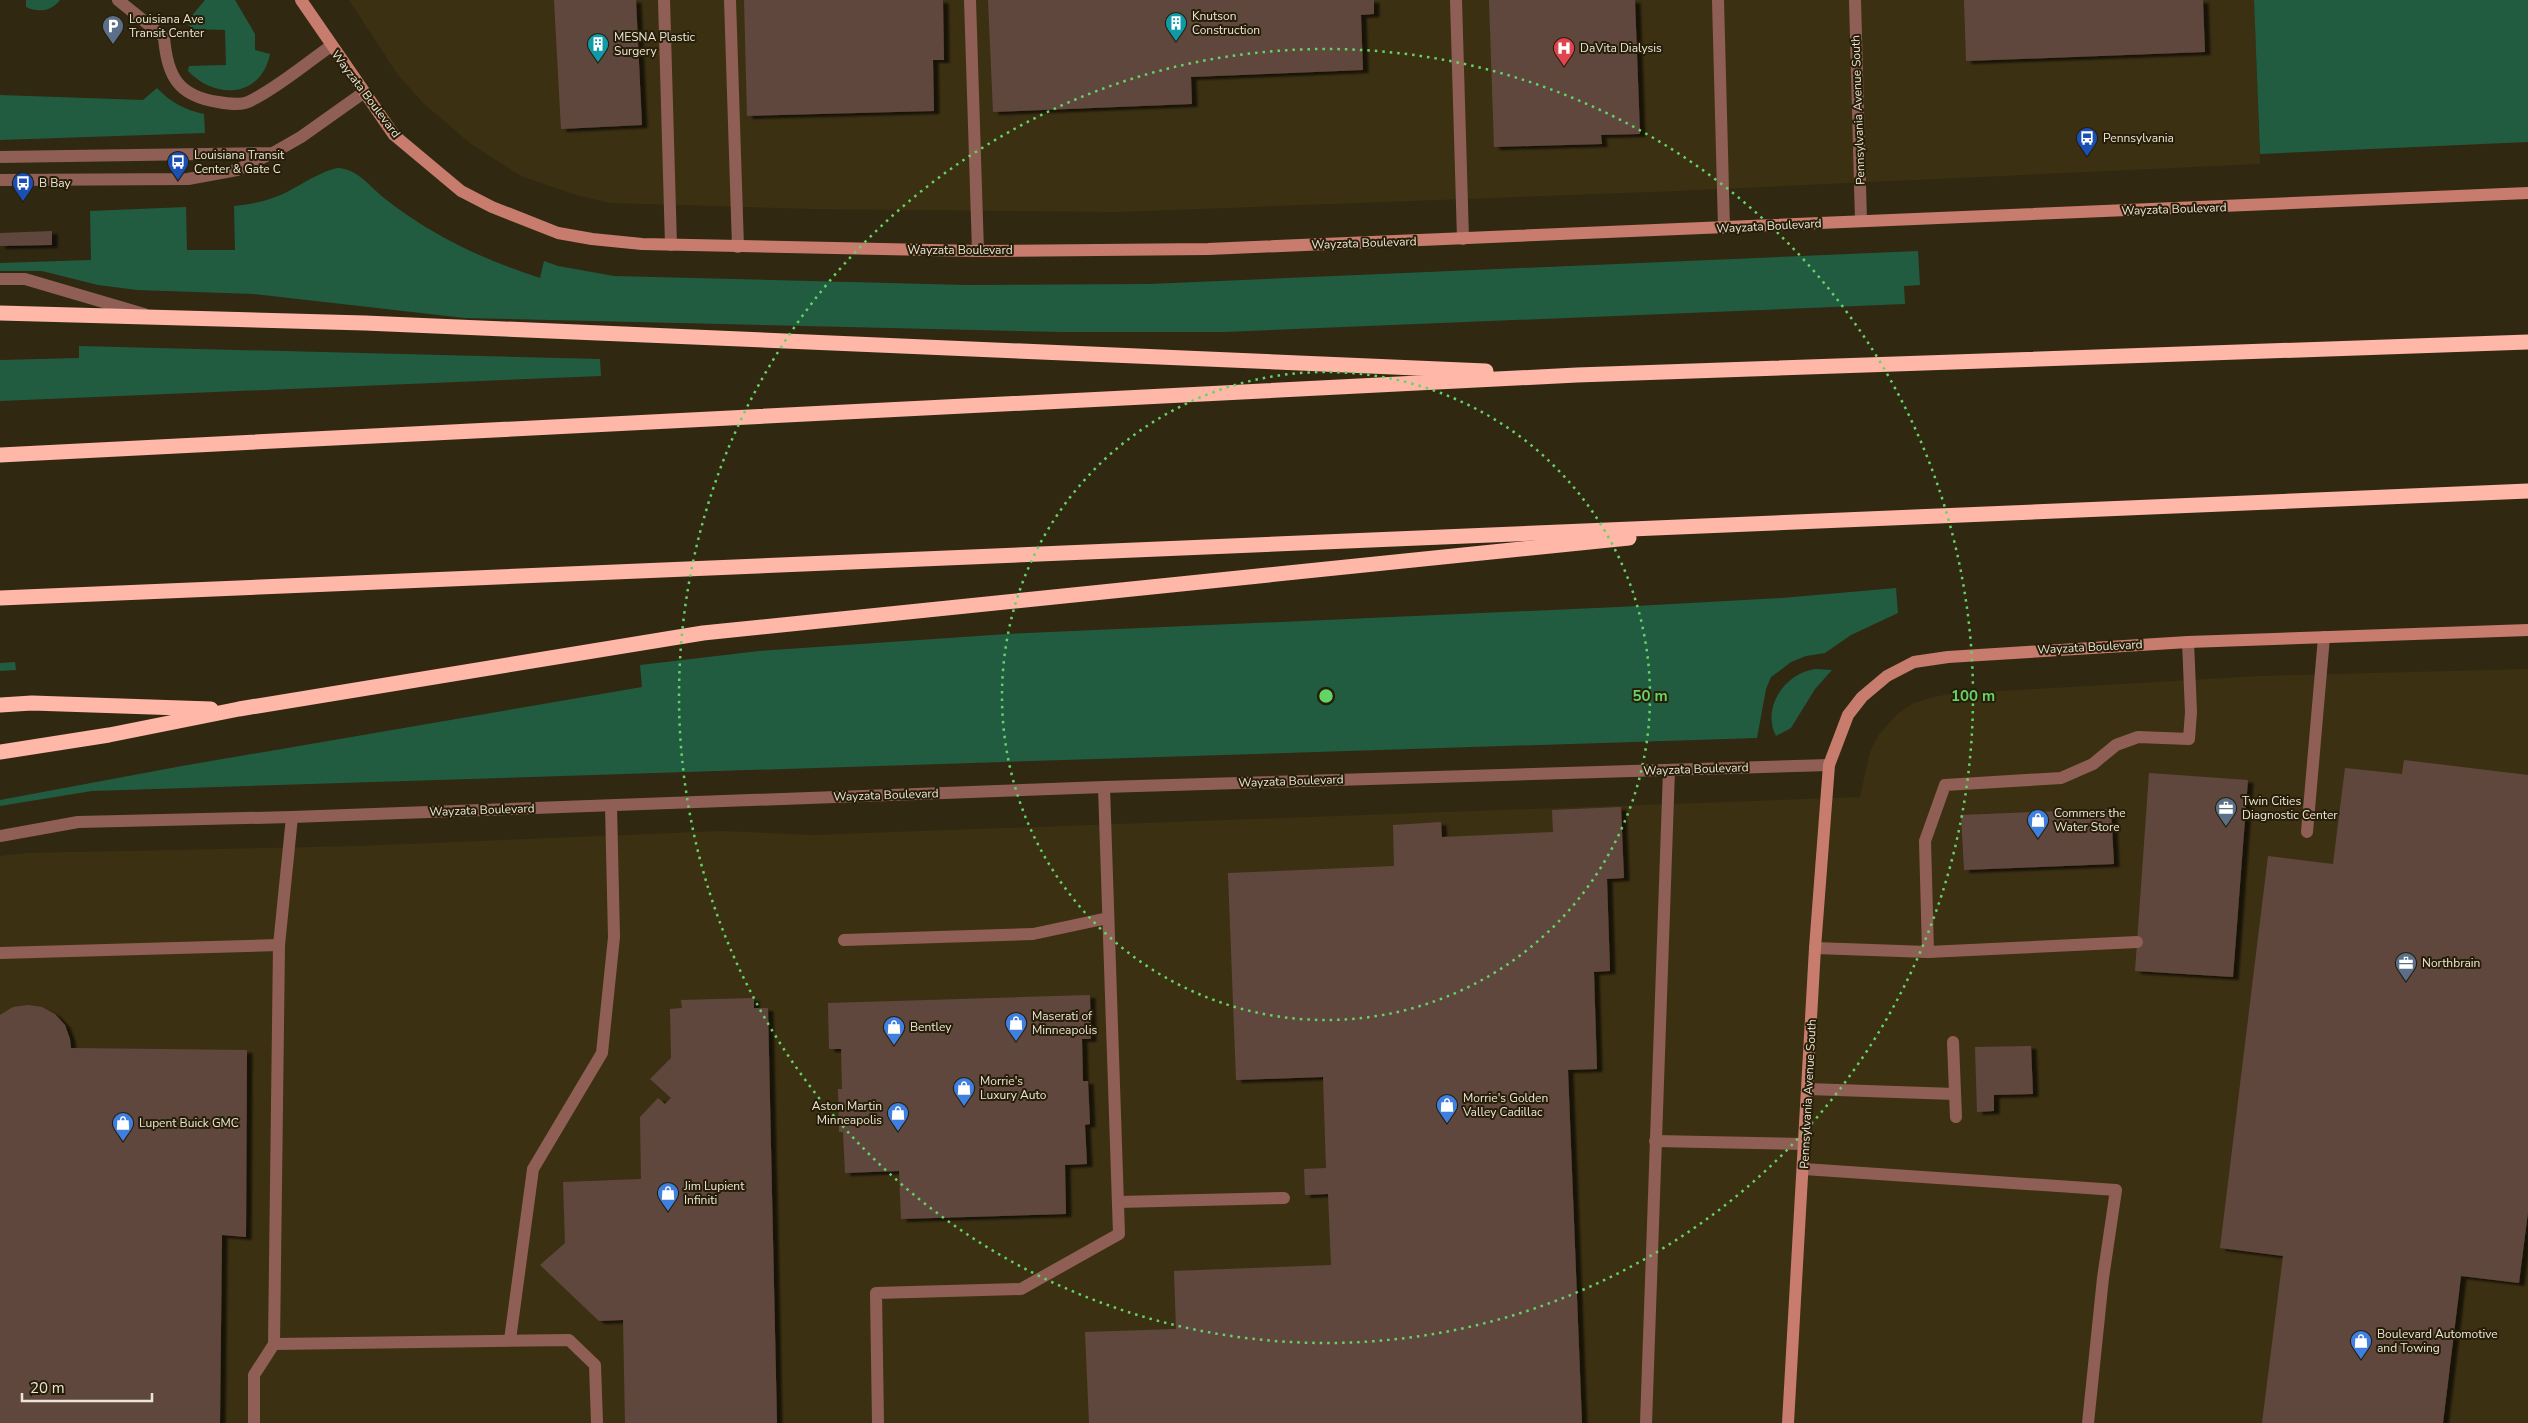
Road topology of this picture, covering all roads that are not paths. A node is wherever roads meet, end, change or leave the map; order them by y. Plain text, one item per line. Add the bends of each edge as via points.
1 (118, 0) edge
2 (301, 0) edge
3 (664, 0) edge
4 (730, 0) edge
5 (970, 0) edge
6 (1456, 0) edge
7 (1718, 0) edge
8 (1855, 0) edge
9 (331, 46) junction
10 (363, 93) junction
11 (273, 153) junction
12 (0, 157) edge
13 (0, 180) edge
14 (2528, 193) edge
15 (1861, 221) junction
16 (1724, 228) junction
17 (1463, 239) junction
18 (671, 245) junction
19 (738, 247) junction
20 (978, 251) junction
21 (0, 279) edge
22 (0, 313) edge
23 (154, 316) junction
24 (2528, 342) edge
25 (1577, 375) junction
26 (0, 455) edge
27 (2528, 491) edge
28 (1783, 522) junction
29 (0, 598) edge
30 (2528, 630) edge
31 (2324, 637) junction
32 (2188, 642) junction
33 (0, 705) edge
34 (239, 709) junction
35 (0, 752) edge
36 (1829, 765) junction
37 (1669, 770) junction
38 (1104, 787) junction
39 (611, 806) junction
40 (292, 817) junction
41 (2307, 832) dead end
42 (0, 836) edge
43 (1108, 918) junction
44 (844, 940) dead end
45 (2137, 942) dead end
46 (279, 946) junction
47 (1815, 948) junction
48 (0, 952) edge
49 (1928, 952) junction
50 (1954, 1042) dead end
51 (1808, 1088) junction
52 (1955, 1094) junction
53 (1956, 1116) dead end
54 (1655, 1141) junction
55 (1805, 1144) junction
56 (1804, 1169) junction
57 (1284, 1198) dead end
58 (1118, 1202) junction
59 (510, 1340) junction
60 (274, 1344) junction
61 (254, 1423) edge
62 (596, 1423) edge
63 (878, 1423) edge
64 (1646, 1423) edge
65 (1788, 1423) edge
66 (2088, 1423) edge

1 - 9 street via 164,37 166,61 187,93 209,101 250,102
2 - 9 street, Wayzata Boulevard
3 - 18 street
4 - 19 street
5 - 20 street
6 - 17 street
7 - 16 street
8 - 15 street, Pennsylvania Avenue South
9 - 10 street, Wayzata Boulevard
10 - 11 street
10 - 18 street, Wayzata Boulevard via 394,135 461,191 492,207 558,233
11 - 12 street
11 - 13 street via 237,170 188,179
14 - 15 street, Wayzata Boulevard
15 - 16 street, Wayzata Boulevard
16 - 17 street, Wayzata Boulevard
17 - 20 street, Wayzata Boulevard via 1208,250
18 - 19 street, Wayzata Boulevard
19 - 20 street, Wayzata Boulevard
21 - 23 street via 25,279
22 - 23 highway
23 - 25 highway
24 - 25 highway
25 - 26 highway
27 - 28 highway
28 - 29 highway
28 - 34 highway via 703,633
30 - 31 street, Wayzata Boulevard
31 - 32 street, Wayzata Boulevard
31 - 41 street
32 - 36 street, Wayzata Boulevard via 2057,649 1914,662 1887,676 1862,697 1848,715
32 - 49 street via 2189,739 2138,737 2116,745 2093,764 2061,778 1945,785 1925,841
33 - 34 highway via 32,703
34 - 35 highway via 109,735
36 - 37 street, Wayzata Boulevard
36 - 47 street, Pennsylvania Avenue South
37 - 38 street, Wayzata Boulevard
37 - 54 street
38 - 39 street, Wayzata Boulevard
38 - 43 street
39 - 40 street, Wayzata Boulevard
39 - 59 street via 614,937 602,1053 533,1169
40 - 42 street, Wayzata Boulevard via 78,822
40 - 46 street
43 - 44 street via 1033,934
43 - 58 street
45 - 49 street
46 - 48 street
46 - 60 street
47 - 49 street
47 - 51 street, Pennsylvania Avenue South
50 - 52 street
51 - 52 street
51 - 55 street, Pennsylvania Avenue South
52 - 53 street
54 - 55 street
54 - 64 street
55 - 56 street, Pennsylvania Avenue South
56 - 65 street, Pennsylvania Avenue South
56 - 66 street via 2116,1190
57 - 58 street
58 - 63 street via 1119,1234 1021,1290 876,1293
59 - 60 street
59 - 62 street via 569,1340 595,1365
60 - 61 street via 254,1375

